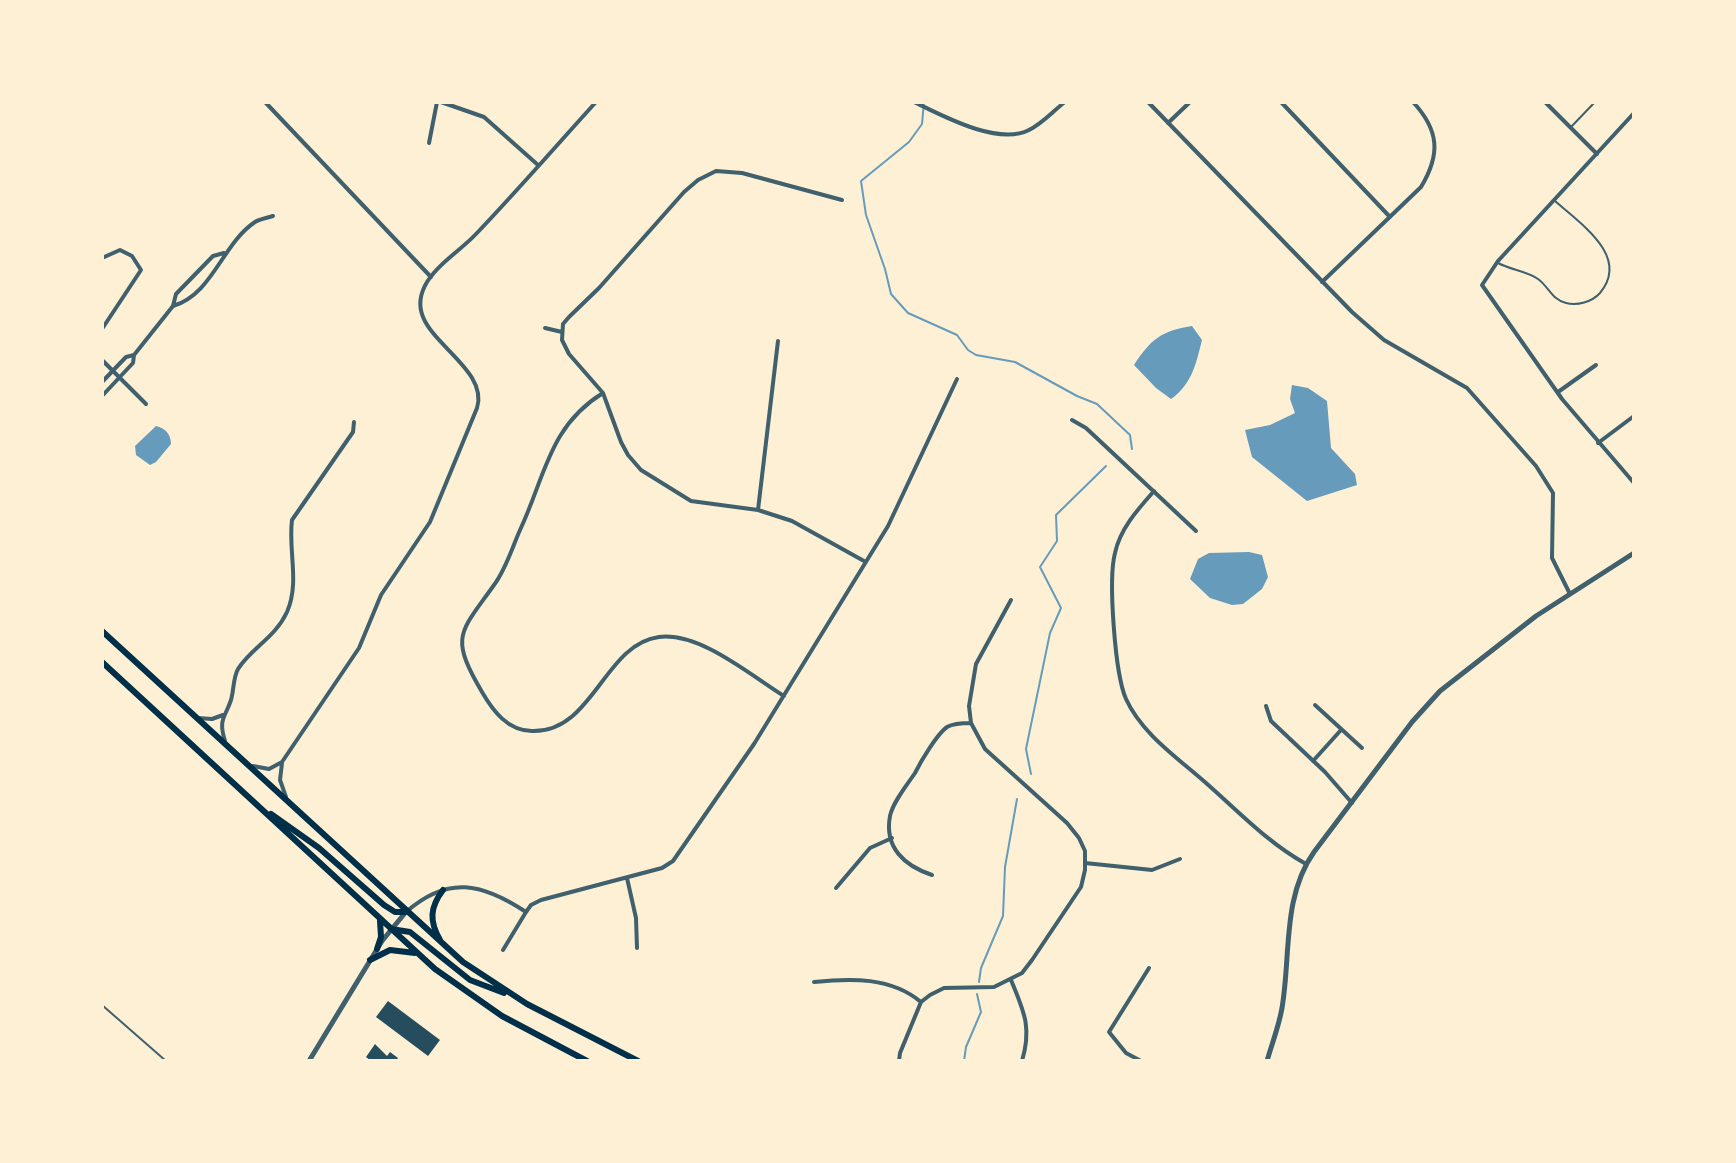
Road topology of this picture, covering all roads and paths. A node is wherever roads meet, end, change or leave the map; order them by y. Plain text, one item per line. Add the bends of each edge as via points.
1 (265, 102) edge
2 (439, 102) edge
3 (596, 102) edge
4 (914, 102) edge
5 (1065, 102) edge
6 (1148, 102) edge
7 (1190, 102) edge
8 (1281, 102) edge
9 (1413, 102) edge
10 (1545, 102) edge
11 (1595, 102) edge
12 (1634, 113) edge
13 (1168, 123) junction
14 (1571, 128) junction
15 (429, 143) dead end
16 (1597, 154) junction
17 (539, 165) junction
18 (842, 200) dead end
19 (1554, 200) junction
20 (273, 216) dead end
21 (1390, 217) junction
22 (224, 253) junction
23 (102, 258) edge
24 (1497, 262) junction
25 (431, 277) junction
26 (1322, 282) junction
27 (173, 306) junction
28 (545, 328) dead end
29 (102, 329) edge
30 (562, 332) junction
31 (778, 341) dead end
32 (134, 355) junction
33 (102, 360) edge
34 (1596, 365) dead end
35 (113, 371) junction
36 (120, 378) junction
37 (957, 379) dead end
38 (102, 382) edge
39 (1558, 392) junction
40 (603, 393) junction
41 (102, 396) edge
42 (146, 404) dead end
43 (1634, 416) edge
44 (1072, 420) dead end
45 (354, 422) dead end
46 (1598, 443) junction
47 (1634, 483) edge
48 (1154, 491) junction
49 (758, 510) junction
50 (1196, 531) dead end
51 (1634, 553) edge
52 (864, 561) junction
53 (1570, 594) junction
54 (1011, 600) dead end
55 (102, 631) edge
56 (102, 662) edge
57 (784, 696) junction
58 (1315, 705) dead end
59 (1266, 706) dead end
60 (223, 715) junction
61 (196, 718) junction
62 (971, 723) junction
63 (1342, 729) junction
64 (227, 746) junction
65 (1362, 748) dead end
66 (1313, 761) junction
67 (282, 762) junction
68 (245, 763) junction
69 (288, 803) junction
70 (1352, 803) junction
71 (264, 811) junction
72 (892, 838) junction
73 (1180, 859) dead end
74 (1085, 863) junction
75 (1306, 864) junction
76 (932, 875) dead end
77 (627, 878) junction
78 (836, 888) dead end
79 (443, 890) junction
80 (406, 912) junction
81 (526, 912) junction
82 (379, 917) junction
83 (391, 929) junction
84 (444, 946) junction
85 (637, 948) dead end
86 (377, 949) junction
87 (503, 950) dead end
88 (418, 954) junction
89 (370, 960) junction
90 (1149, 968) dead end
91 (1011, 980) junction
92 (814, 982) dead end
93 (511, 995) junction
94 (921, 1002) junction
95 (102, 1005) edge
96 (1126, 1053) junction
97 (166, 1061) edge
98 (309, 1061) edge
99 (587, 1061) edge
100 (638, 1061) edge
101 (897, 1061) edge
102 (1022, 1061) edge
103 (1122, 1061) edge
104 (1141, 1061) edge
105 (1267, 1061) edge

1 - 25 street
2 - 15 street
2 - 17 street via 484,117
3 - 17 street
4 - 5 street via 1008,136 1034,127
6 - 13 street
7 - 13 street
8 - 21 street
9 - 21 street via 1432,130 1432,169
10 - 14 street
11 - 14 lane
12 - 16 street
13 - 26 street
14 - 16 street
16 - 19 street
17 - 25 street
18 - 30 street via 728,170 707,174 684,192 569,317
19 - 24 street
19 - 24 lane via 1609,257 1610,276 1601,293 1588,302 1562,302 1536,277
20 - 22 street via 255,222
21 - 26 street
22 - 27 street via 213,256 176,294
22 - 27 street via 221,265 184,303
23 - 29 street via 120,250 141,270
24 - 39 street via 1482,285
25 - 67 street via 421,297 423,318 474,379 480,398 430,522 381,595 359,648
26 - 53 street via 1384,340 1467,388 1536,466 1553,493 1552,558
27 - 32 street
28 - 30 street
30 - 40 street via 569,354
31 - 49 street
32 - 35 street
32 - 36 street
33 - 35 street
34 - 39 street
35 - 36 street
35 - 38 street
36 - 41 street
36 - 42 street
37 - 52 street via 897,509
39 - 46 street
40 - 49 street via 621,442 641,470 691,501
40 - 57 street via 560,433 500,575 465,625 462,655 476,682 508,724 543,731 566,723 629,652 654,638 673,637 707,648
43 - 46 street
44 - 48 street
45 - 60 street via 353,432 292,520 293,593 287,612 267,642 237,670
46 - 47 street
48 - 50 street
48 - 75 street via 1134,514 1115,553 1114,609 1125,697 1147,731 1263,834
49 - 52 street via 792,521
51 - 53 street
52 - 57 street
53 - 70 street via 1440,691
54 - 62 street via 976,664
55 - 61 main road
56 - 71 main road
57 - 77 street via 673,861
58 - 63 street
59 - 66 street via 1271,721
60 - 61 street
60 - 64 street
61 - 64 main road
62 - 72 street via 946,728 920,764 890,813
62 - 74 street via 985,749 1067,823 1085,851
63 - 65 street
63 - 66 street
64 - 68 main road
66 - 70 street
67 - 68 street via 269,769
67 - 69 street via 280,780
68 - 69 main road
69 - 80 main road
70 - 75 street
71 - 80 main road via 310,841 384,905
71 - 82 main road
72 - 76 street via 901,859
72 - 78 street via 870,848
73 - 74 street via 1152,870
74 - 91 street via 1081,887 1032,960
75 - 105 street via 1294,892 1282,1010
77 - 81 street via 541,900
77 - 85 street
79 - 80 street
79 - 81 street via 483,889
79 - 84 main road via 431,914
80 - 83 street
80 - 84 main road
81 - 87 street
82 - 83 main road
82 - 86 main road
83 - 86 street
83 - 88 main road
83 - 93 main road via 413,934 470,980
84 - 93 main road
86 - 89 street
88 - 89 main road via 390,950
88 - 99 main road via 482,1003
89 - 98 street
90 - 96 street via 1109,1032
91 - 94 street via 994,987 944,988
91 - 102 street via 1027,1018
92 - 94 street via 845,979 893,985
93 - 100 main road
94 - 101 street
95 - 97 lane
96 - 103 street
96 - 104 street

